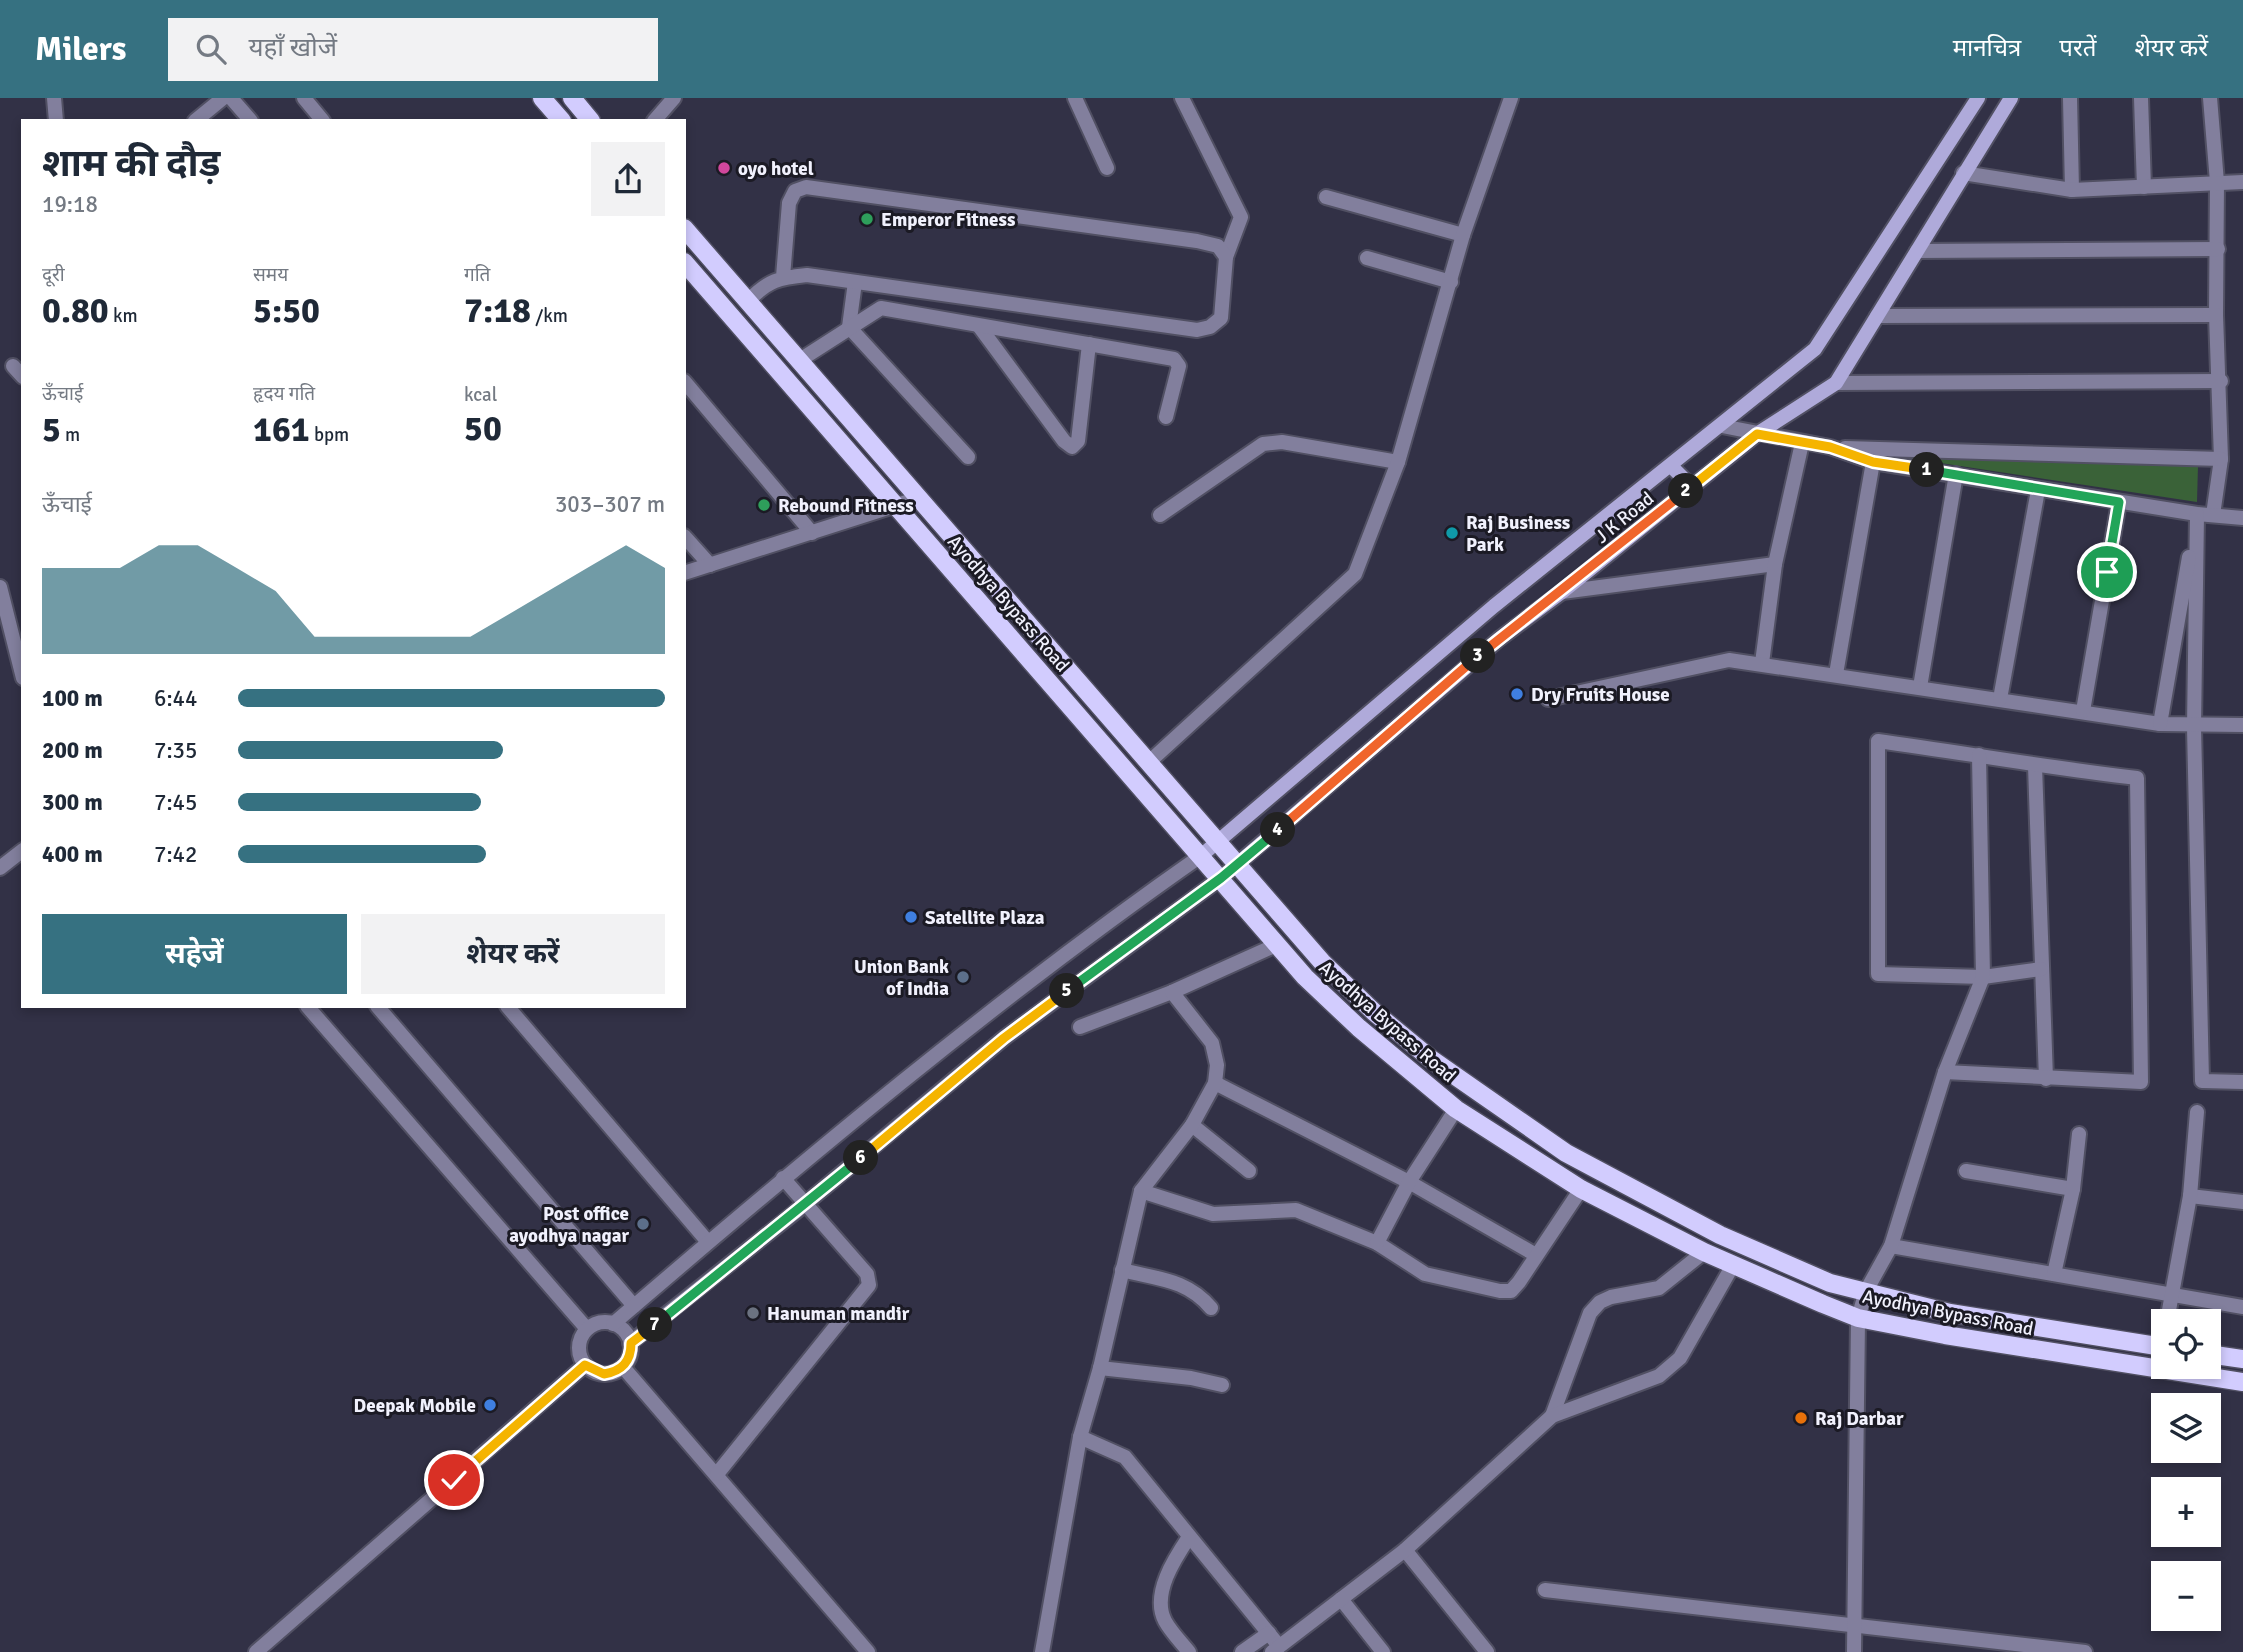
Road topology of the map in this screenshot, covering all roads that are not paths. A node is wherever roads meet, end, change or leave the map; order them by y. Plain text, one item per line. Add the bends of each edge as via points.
1 (54, 98) edge
2 (223, 98) edge
3 (231, 98) edge
4 (304, 98) edge
5 (542, 98) edge
6 (572, 98) edge
7 (674, 98) edge
8 (1075, 98) edge
9 (1182, 98) edge
10 (1511, 98) edge
11 (1978, 98) edge
12 (2011, 98) edge
13 (2070, 98) edge
14 (2141, 98) edge
15 (2210, 98) edge
16 (56, 119) edge
17 (197, 119) edge
18 (249, 119) edge
19 (321, 119) edge
20 (560, 119) edge
21 (589, 119) edge
22 (656, 119) edge
23 (1107, 168) dead end
24 (1963, 173) junction
25 (2243, 182) edge
26 (2217, 183) junction
27 (2144, 187) junction
28 (2072, 190) junction
29 (1326, 197) dead end
30 (686, 230) edge
31 (1463, 235) junction
32 (2218, 249) junction
33 (1917, 251) junction
34 (1226, 257) junction
35 (1367, 258) dead end
36 (686, 264) edge
37 (783, 277) junction
38 (855, 282) junction
39 (1451, 282) junction
40 (748, 301) junction
41 (2216, 315) junction
42 (1877, 316) junction
43 (849, 327) junction
44 (979, 327) junction
45 (1089, 344) junction
46 (800, 360) junction
47 (2221, 381) junction
48 (686, 383) edge
49 (1836, 383) junction
50 (1166, 417) dead end
51 (1722, 426) junction
52 (1757, 434) junction
53 (1802, 443) junction
54 (1830, 447) junction
55 (968, 457) dead end
56 (2221, 459) junction
57 (1398, 462) junction
58 (1873, 462) junction
59 (1671, 466) junction
60 (1956, 474) junction
61 (1692, 487) junction
62 (2038, 490) junction
63 (919, 498) junction
64 (2119, 502) junction
65 (896, 507) junction
66 (2196, 514) junction
67 (1160, 515) dead end
68 (2213, 515) junction
69 (2243, 518) edge
70 (812, 533) junction
71 (686, 538) edge
72 (1775, 564) junction
73 (710, 565) junction
74 (686, 572) edge
75 (0, 587) edge
76 (1562, 592) junction
77 (1762, 663) junction
78 (21, 670) edge
79 (1836, 674) junction
80 (1920, 687) junction
81 (1548, 699) dead end
82 (2000, 699) junction
83 (2083, 711) junction
84 (2160, 724) junction
85 (2243, 725) edge
86 (2194, 727) junction
87 (1979, 755) junction
88 (1148, 763) junction
89 (2035, 766) junction
90 (1218, 843) junction
91 (21, 852) edge
92 (1202, 855) junction
93 (1237, 866) junction
94 (0, 868) edge
95 (1221, 878) junction
96 (1276, 945) junction
97 (2042, 970) junction
98 (1983, 977) junction
99 (1172, 992) junction
100 (309, 1008) edge
101 (379, 1008) edge
102 (509, 1008) edge
103 (1080, 1027) dead end
104 (1945, 1072) junction
105 (2046, 1079) junction
106 (2243, 1082) edge
107 (1215, 1083) junction
108 (1456, 1109) junction
109 (2197, 1112) dead end
110 (1192, 1125) junction
111 (2079, 1134) dead end
112 (1249, 1171) dead end
113 (1966, 1171) dead end
114 (783, 1178) junction
115 (1409, 1182) junction
116 (1581, 1189) junction
117 (2073, 1189) junction
118 (1140, 1191) junction
119 (2190, 1196) junction
120 (2243, 1202) edge
121 (805, 1205) junction
122 (708, 1242) junction
123 (1377, 1243) junction
124 (1891, 1246) junction
125 (1704, 1252) junction
126 (1536, 1255) junction
127 (1733, 1265) junction
128 (1122, 1270) junction
129 (2054, 1274) junction
130 (1866, 1291) junction
131 (2172, 1297) junction
132 (634, 1306) junction
133 (2243, 1307) edge
134 (1211, 1308) dead end
135 (2170, 1309) edge
136 (1858, 1318) junction
137 (613, 1324) junction
138 (587, 1329) junction
139 (2151, 1342) edge
140 (631, 1343) junction
141 (2221, 1356) edge
142 (2243, 1359) edge
143 (585, 1365) junction
144 (623, 1367) junction
145 (1100, 1368) junction
146 (2243, 1382) edge
147 (1222, 1385) dead end
148 (1552, 1416) junction
149 (1080, 1437) junction
150 (717, 1474) junction
151 (1189, 1537) junction
152 (1405, 1550) junction
153 (1545, 1590) dead end
154 (1341, 1599) junction
155 (1855, 1623) junction
156 (1269, 1633) junction
157 (2029, 1648) edge
158 (1275, 1649) edge
159 (256, 1652) edge
160 (868, 1652) edge
161 (1042, 1652) edge
162 (1189, 1652) edge
163 (1242, 1652) edge
164 (1383, 1652) edge
165 (1487, 1652) edge
166 (1854, 1652) edge
167 (2085, 1652) edge

1 - 16 street
2 - 17 street
3 - 18 street
4 - 19 street
5 - 20 main road
6 - 21 main road
7 - 22 street
8 - 23 street
9 - 34 street via 1241,217
10 - 31 street
11 - 51 main road, J K Road via 1815,349
12 - 24 main road, J K Road
13 - 28 street
14 - 27 street
15 - 26 street
24 - 28 street
24 - 33 main road, J K Road
25 - 26 street
26 - 27 street
26 - 32 street
27 - 28 street
29 - 31 street
30 - 40 main road, Ayodhya Bypass Road
31 - 39 street
32 - 33 street
32 - 41 street
33 - 42 main road, J K Road
34 - 37 street via 1218,246 1197,241 806,187 795,191 789,203
34 - 38 street via 1221,318 1197,330
35 - 39 street
36 - 65 main road, Ayodhya Bypass Road
37 - 38 street via 807,275
37 - 40 street via 765,284
38 - 43 street
39 - 57 street
40 - 46 main road, Ayodhya Bypass Road
41 - 42 street
41 - 47 street
42 - 49 main road, J K Road
43 - 44 street via 881,308
43 - 46 street
43 - 55 street
44 - 45 street
44 - 45 street via 1072,447 1078,442
45 - 50 street via 1174,359 1179,366
46 - 63 main road, Ayodhya Bypass Road
47 - 49 street
47 - 56 street
48 - 70 street
49 - 52 main road, J K Road
51 - 52 street
51 - 59 main road, J K Road
52 - 53 street
52 - 61 main road, J K Road
53 - 54 street
53 - 72 street
54 - 56 street
54 - 58 street
56 - 68 street
57 - 67 street via 1282,442 1263,444
57 - 88 street via 1355,574
58 - 60 street
58 - 79 street
59 - 61 main road
59 - 90 main road, J K Road via 1494,606
60 - 62 street
60 - 80 street
61 - 76 main road, J K Road
62 - 64 street
62 - 82 street
63 - 65 street
63 - 88 main road, Ayodhya Bypass Road
64 - 66 street
64 - 83 street
65 - 70 street
65 - 92 main road, Ayodhya Bypass Road
66 - 68 street
66 - 84 street
66 - 86 street
68 - 69 street
70 - 73 street
71 - 73 street
72 - 76 street
72 - 77 street
73 - 74 street
75 - 78 street
76 - 93 main road, J K Road via 1499,639
77 - 79 street
77 - 81 street via 1729,660
79 - 80 street
80 - 82 street
82 - 83 street
83 - 84 street
84 - 86 street
85 - 86 street
86 - 106 street via 2202,1081
87 - 89 street
87 - 98 street
87 - 98 street via 1878,741 1878,974
88 - 90 main road, Ayodhya Bypass Road
89 - 97 street
89 - 105 street via 2137,778 2141,1082
90 - 92 main road, J K Road
90 - 93 main road, Ayodhya Bypass Road
91 - 94 street
92 - 95 main road, Ayodhya Bypass Road
92 - 114 street via 1107,921
93 - 95 main road, J K Road
93 - 130 main road, Ayodhya Bypass Road via 1322,962 1374,1012 1431,1059 1566,1153 1720,1235 1830,1283
95 - 96 main road, Ayodhya Bypass Road
95 - 121 street via 1004,1038
96 - 99 street
96 - 108 main road, Ayodhya Bypass Road via 1359,1028
97 - 98 street
97 - 105 street
98 - 104 street
99 - 103 street
99 - 107 street via 1212,1044
100 - 138 street
101 - 132 street
102 - 122 street
104 - 105 street
104 - 124 street
107 - 110 street
107 - 115 street
108 - 115 street
108 - 116 main road, Ayodhya Bypass Road
109 - 119 street
110 - 112 street
110 - 118 street
111 - 117 street
113 - 117 street
114 - 121 street
114 - 122 street
115 - 123 street
115 - 126 street
116 - 125 main road, Ayodhya Bypass Road
116 - 126 street
117 - 129 street
118 - 123 street via 1213,1214 1296,1210
118 - 128 street
119 - 120 street
119 - 131 street
121 - 140 street
121 - 150 street via 867,1274 869,1285
122 - 132 street
123 - 126 street via 1425,1274 1500,1291 1511,1290
124 - 129 street
124 - 130 street
125 - 127 main road, Ayodhya Bypass Road
125 - 148 street via 1659,1289 1600,1302 1590,1313
127 - 136 main road, Ayodhya Bypass Road
127 - 148 street via 1697,1332 1670,1367 1659,1376
128 - 134 street via 1184,1284
128 - 145 street
129 - 131 street
130 - 136 street
130 - 139 main road, Ayodhya Bypass Road via 1950,1313
131 - 133 street
131 - 135 street
132 - 137 street
136 - 146 main road, Ayodhya Bypass Road
136 - 155 street
137 - 138 street
137 - 140 street
138 - 143 street via 579,1351
140 - 144 street
141 - 142 main road
143 - 144 street via 604,1374
143 - 159 street
144 - 150 street
145 - 147 street
145 - 149 street
148 - 152 street
149 - 151 street via 1125,1457
149 - 161 street
150 - 160 street
151 - 156 street
151 - 162 street via 1170,1569 1161,1599 1165,1621
152 - 154 street
152 - 165 street
153 - 155 street
154 - 158 street
154 - 164 street
155 - 157 street
155 - 166 street
156 - 158 street
156 - 163 street
157 - 167 street

